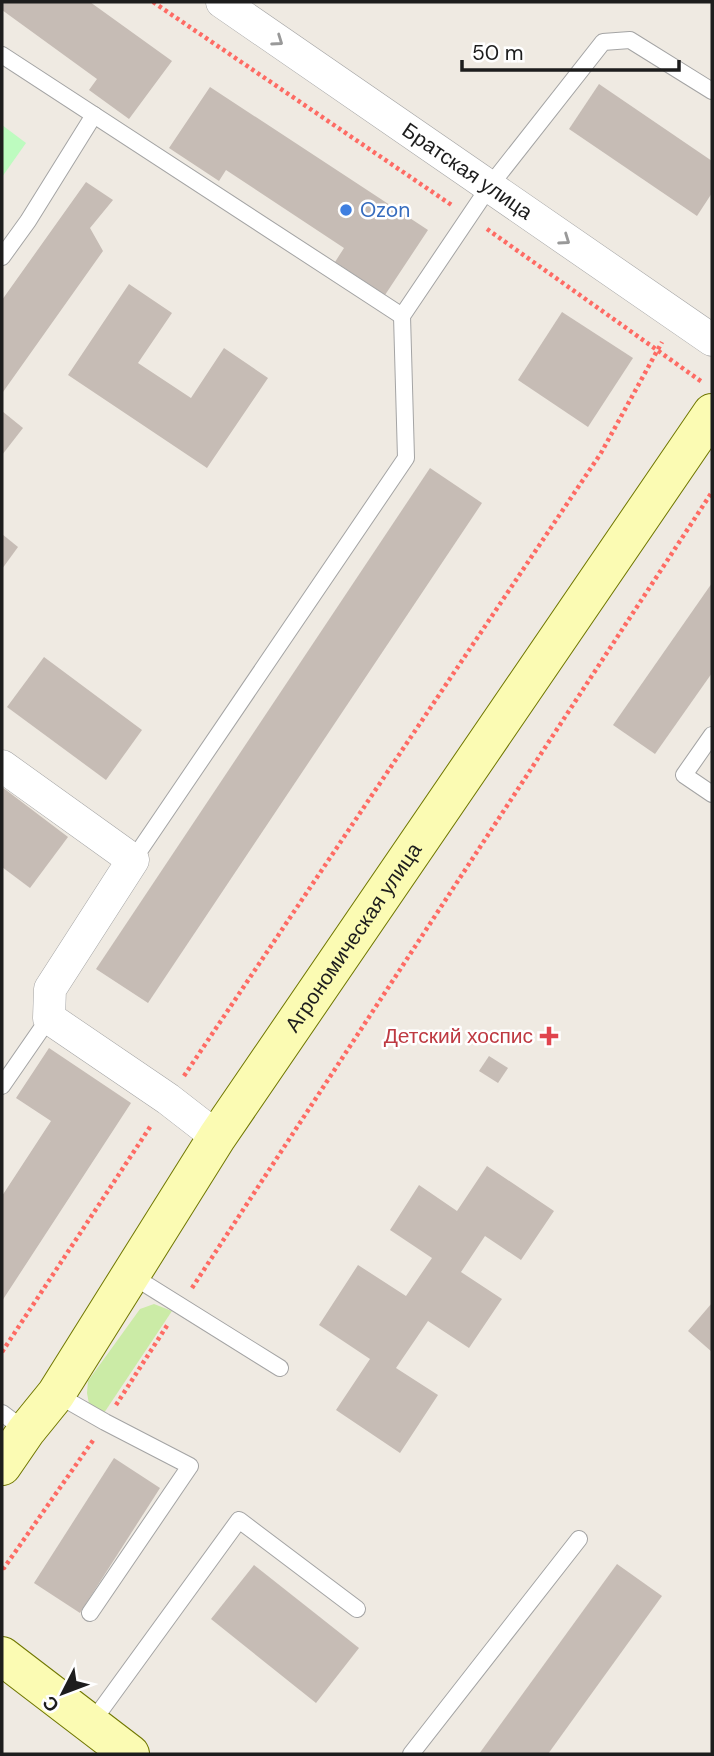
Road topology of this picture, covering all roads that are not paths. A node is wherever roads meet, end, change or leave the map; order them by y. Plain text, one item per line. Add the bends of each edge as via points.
1 (222, 2) edge
2 (2, 55) edge
3 (712, 91) edge
4 (94, 115) junction
5 (489, 187) junction
6 (2, 257) edge
7 (402, 316) junction
8 (712, 340) edge
9 (708, 398) edge
10 (712, 735) edge
11 (2, 766) edge
12 (712, 794) edge
13 (133, 860) junction
14 (49, 1018) junction
15 (2, 1086) edge
16 (217, 1137) junction
17 (131, 1275) junction
18 (280, 1368) dead end
19 (56, 1394) junction
20 (14, 1422) edge
21 (2, 1466) edge
22 (579, 1539) dead end
23 (357, 1609) dead end
24 (90, 1613) dead end
25 (2, 1656) edge
26 (90, 1725) junction
27 (130, 1754) edge
28 (411, 1754) edge

1 -> 5 street, Братская улица
2 - 4 lane
3 - 5 lane via 630,40 603,42
4 - 6 lane
4 - 7 lane
5 - 7 lane
5 -> 8 street, Братская улица
7 - 13 lane via 406,458
9 - 16 street, Агрономическая улица
10 - 12 lane via 684,775
11 - 13 street
13 - 14 street via 50,989
14 - 15 lane
14 - 16 street
16 - 17 street, Агрономическая улица
17 - 18 lane
17 - 19 street, Агрономическая улица
19 - 20 street, Агрономическая улица
19 - 24 lane via 190,1466
20 - 21 street, Агрономическая улица
22 - 28 lane
23 - 26 lane via 239,1520
25 - 26 street
26 - 27 street

